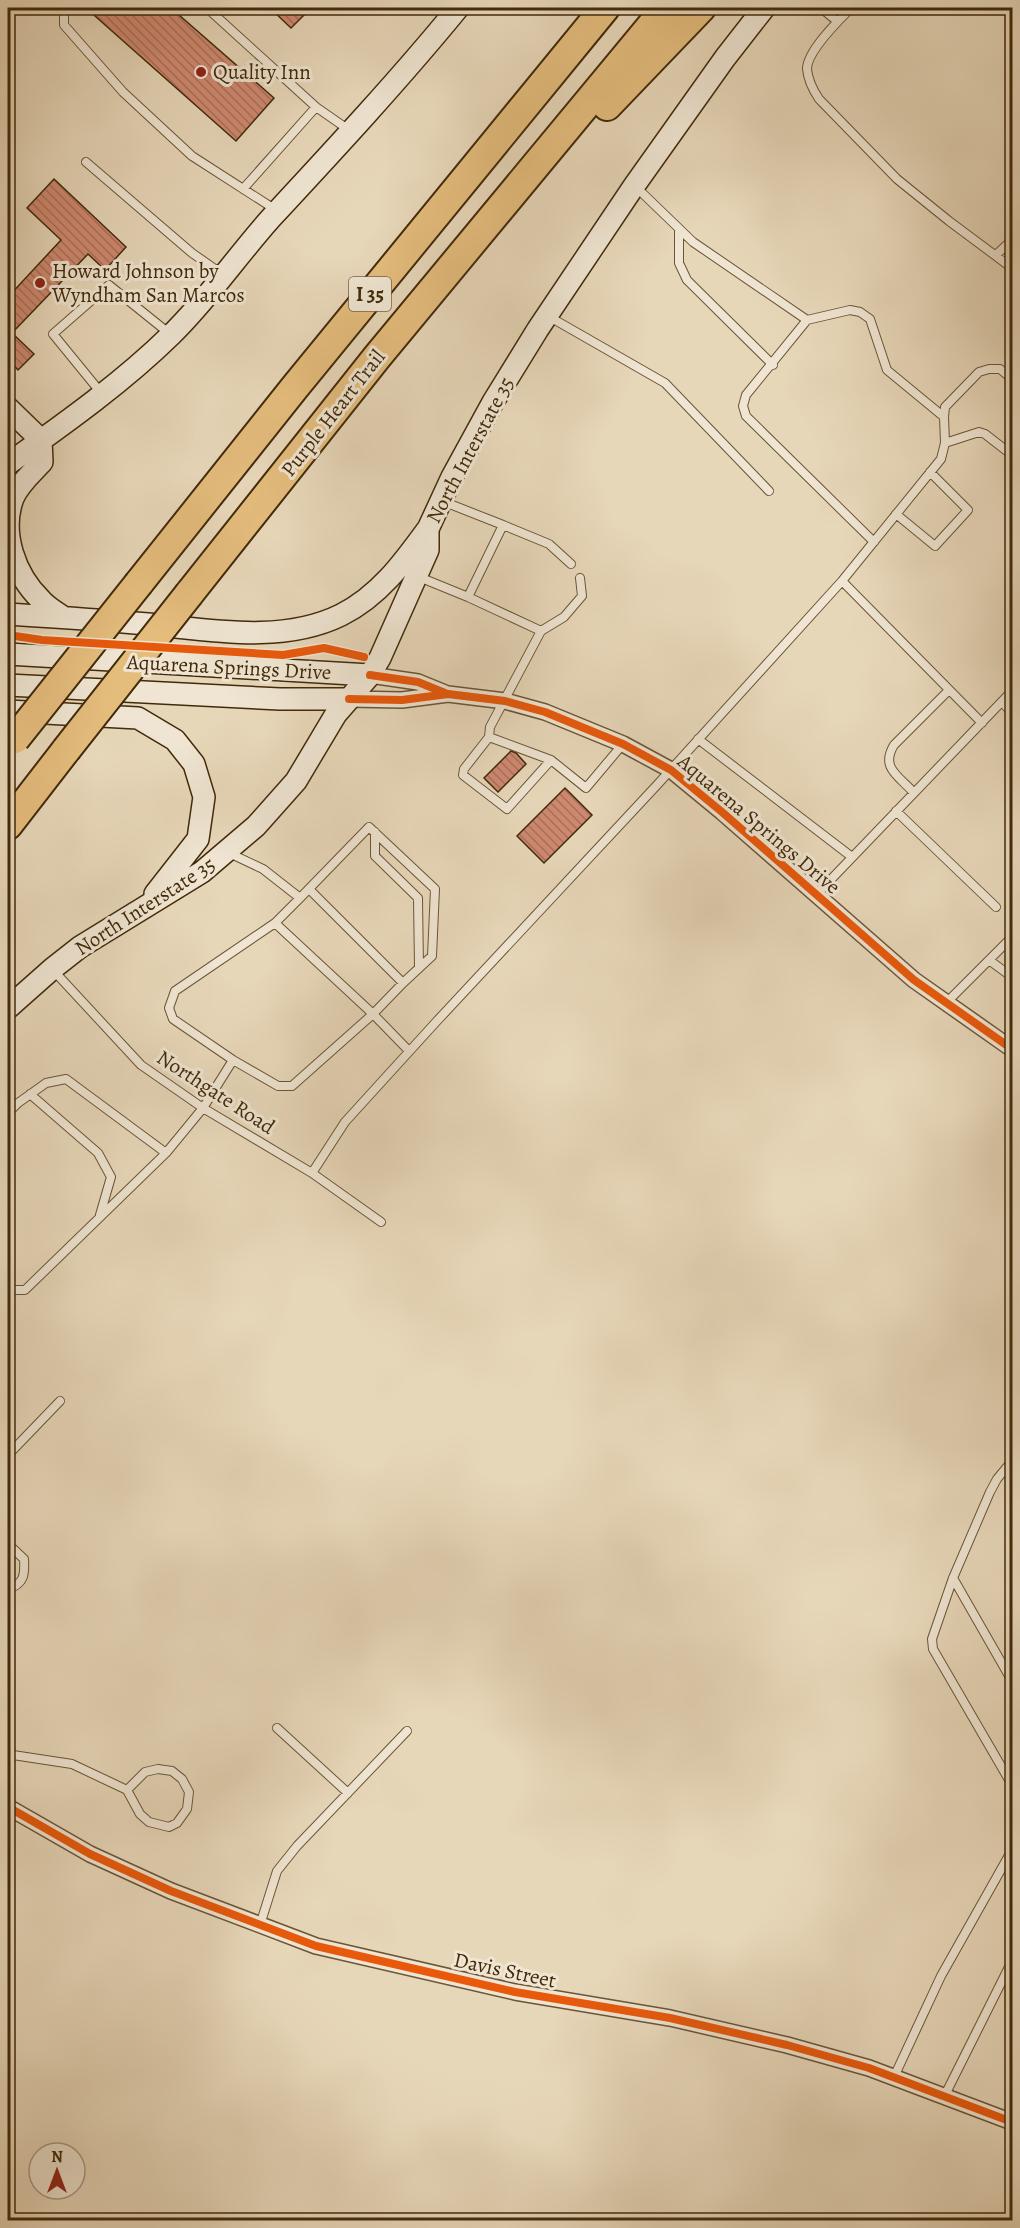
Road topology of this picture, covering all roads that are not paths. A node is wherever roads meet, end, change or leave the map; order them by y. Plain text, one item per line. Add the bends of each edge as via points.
1 (67, 8) edge
2 (207, 8) edge
3 (598, 8) edge
4 (605, 8) edge
5 (666, 8) edge
6 (700, 8) edge
7 (764, 8) edge
8 (821, 8) edge
9 (851, 8) edge
10 (448, 12) edge
11 (837, 21) junction
12 (535, 92) junction
13 (316, 107) junction
14 (350, 132) junction
15 (86, 162) dead end
16 (634, 186) junction
17 (243, 189) junction
18 (278, 211) junction
19 (679, 229) junction
20 (1012, 240) edge
21 (996, 255) junction
22 (459, 258) junction
23 (1012, 268) edge
24 (224, 274) junction
25 (547, 315) junction
26 (807, 320) junction
27 (171, 335) junction
28 (773, 365) junction
29 (1012, 379) edge
30 (103, 395) junction
31 (8, 408) edge
32 (944, 417) junction
33 (41, 440) junction
34 (945, 443) junction
35 (1012, 455) edge
36 (8, 464) edge
37 (930, 472) junction
38 (769, 491) dead end
39 (441, 500) junction
40 (896, 514) junction
41 (503, 525) junction
42 (428, 529) junction
43 (874, 542) junction
44 (571, 564) dead end
45 (417, 576) junction
46 (580, 578) dead end
47 (842, 581) junction
48 (468, 597) junction
49 (8, 614) edge
50 (63, 617) junction
51 (541, 631) junction
52 (8, 654) edge
53 (370, 675) junction
54 (8, 685) edge
55 (949, 690) junction
56 (1012, 691) edge
57 (448, 694) junction
58 (349, 699) junction
59 (505, 701) junction
60 (1002, 702) junction
61 (8, 711) edge
62 (1012, 713) edge
63 (982, 723) junction
64 (489, 737) junction
65 (698, 739) junction
66 (11, 744) edge
67 (623, 744) junction
68 (550, 760) junction
69 (671, 770) junction
70 (914, 793) junction
71 (896, 811) junction
72 (8, 826) edge
73 (375, 832) junction
74 (226, 851) junction
75 (852, 857) junction
76 (309, 888) junction
77 (816, 895) junction
78 (300, 898) junction
79 (146, 906) junction
80 (996, 907) dead end
81 (275, 923) junction
82 (1012, 937) edge
83 (989, 960) junction
84 (419, 968) junction
85 (52, 969) junction
86 (1012, 977) edge
87 (403, 982) junction
88 (946, 1003) junction
89 (8, 1008) edge
90 (373, 1014) junction
91 (1012, 1049) edge
92 (409, 1051) junction
93 (233, 1060) junction
94 (30, 1094) junction
95 (203, 1108) junction
96 (8, 1113) edge
97 (166, 1153) junction
98 (312, 1173) junction
99 (100, 1217) junction
100 (381, 1222) dead end
101 (8, 1290) edge
102 (60, 1401) dead end
103 (8, 1455) edge
104 (1012, 1461) edge
105 (8, 1544) edge
106 (953, 1578) junction
107 (8, 1589) edge
108 (1012, 1681) edge
109 (277, 1728) dead end
110 (407, 1731) dead end
111 (10, 1753) edge
112 (8, 1763) edge
113 (1012, 1785) edge
114 (127, 1790) junction
115 (348, 1793) junction
116 (8, 1807) edge
117 (1012, 1850) edge
118 (260, 1925) junction
119 (1012, 1961) edge
120 (894, 2078) junction
121 (944, 2097) junction
122 (1012, 2122) edge

1 - 17 lane via 64,25 123,92 192,156
2 - 13 lane
3 - 12 highway
4 - 12 highway, I 35
5 - 22 highway, Purple Heart Trail / I 35
6 - 22 highway via 503,219
7 - 16 main road, North Interstate 35
8 - 11 lane
9 - 11 lane
10 - 14 main road
11 - 21 lane via 807,67 819,99 897,179
12 - 66 highway, I 35, bridge
13 - 14 lane
13 - 17 lane
14 - 18 main road
15 - 24 lane via 192,253
16 - 19 lane
16 - 25 main road, North Interstate 35
17 - 18 lane
18 - 24 main road
19 - 26 lane
19 - 28 lane via 679,263 687,280
20 - 21 lane
21 - 23 lane
22 - 72 highway, Purple Heart Trail / I 35, bridge
24 - 27 main road
25 - 38 lane via 665,383
25 - 39 main road, North Interstate 35 via 493,402
26 - 28 lane
26 - 32 lane via 850,310 870,319 886,370
27 - 30 main road
27 - 30 lane via 109,285 53,334
28 - 43 lane via 746,395 746,416
29 - 32 lane via 1000,369 979,372 945,407
30 - 33 main road
31 - 33 main road
32 - 34 lane
33 - 36 main road
33 - 50 main road via 42,462 13,498 9,513 10,549 16,566 41,601
34 - 35 lane via 979,432
34 - 37 lane via 941,459
37 - 40 lane
37 - 40 lane via 968,510 935,546
39 - 41 lane
39 - 42 main road, North Interstate 35
40 - 43 lane
41 - 44 lane via 549,544
41 - 48 lane
42 - 45 main road, North Interstate 35 via 428,550
42 - 50 main road via 388,581 348,610 317,624 248,633
43 - 47 lane
45 - 48 lane
45 - 53 main road, North Interstate 35
46 - 51 lane via 582,596 564,617
47 - 55 lane
47 - 65 lane
48 - 51 lane
49 - 50 main road
51 - 59 lane
52 - 53 main road, Aquarena Springs Drive
53 - 57 street, Aquarena Springs Drive via 418,682
53 - 58 main road, North Interstate 35
54 - 58 main road, Aquarena Springs Drive
55 - 63 lane
55 - 70 lane via 887,756 888,765
56 - 60 lane
57 - 58 street, Aquarena Springs Drive via 402,700
57 - 59 street, Aquarena Springs Drive
58 - 74 main road, North Interstate 35 via 296,781 256,826
59 - 64 lane via 490,727
59 - 67 street, Aquarena Springs Drive via 545,712
60 - 62 lane
60 - 63 lane
61 - 79 main road via 138,718 175,740 194,764 204,797 198,839
63 - 70 lane
64 - 68 lane
64 - 68 lane via 463,775 507,809
65 - 69 lane
65 - 75 lane
67 - 68 lane via 586,788
67 - 69 street, Aquarena Springs Drive
69 - 77 street, Aquarena Springs Drive
69 - 92 lane
70 - 71 lane
71 - 75 lane
71 - 80 lane
73 - 76 lane via 369,826
73 - 84 lane via 375,856 418,898
73 - 84 lane via 435,889 432,956
74 - 78 lane via 263,869
74 - 79 main road, North Interstate 35 via 202,872
75 - 77 lane
76 - 78 lane
76 - 87 lane
77 - 88 street, Aquarena Springs Drive
78 - 81 lane
79 - 85 main road, North Interstate 35
81 - 90 lane
81 - 93 lane via 175,991 169,1008 173,1019
82 - 83 lane
83 - 86 lane
83 - 88 lane
84 - 87 lane
85 - 89 main road, North Interstate 35
85 - 95 lane, Northgate Road via 141,1065
87 - 90 lane
88 - 91 street, Aquarena Springs Drive
90 - 92 lane
90 - 93 lane via 292,1086 278,1086
92 - 98 lane via 345,1122
93 - 95 lane
94 - 96 lane
94 - 97 lane via 46,1083 66,1079
94 - 99 lane via 98,1153 111,1177
95 - 97 lane
95 - 98 lane, Northgate Road
97 - 99 lane
98 - 100 lane, Northgate Road
99 - 101 lane via 25,1290
102 - 103 lane
104 - 106 lane via 990,1492
105 - 107 lane via 24,1559 25,1572 22,1580
106 - 108 lane
106 - 113 lane via 934,1628 933,1649
109 - 115 lane
110 - 115 lane
111 - 112 lane
111 - 114 lane via 72,1764
114 - 114 lane via 148,1822 169,1827 187,1809 189,1792 172,1771 145,1772
115 - 118 lane via 277,1871
116 - 118 street, Davis Street via 90,1854
117 - 120 lane via 941,1977
118 - 120 street, Davis Street via 316,1946 515,1992 670,2018 787,2045
119 - 121 lane
120 - 121 street, Davis Street
121 - 122 street, Davis Street

